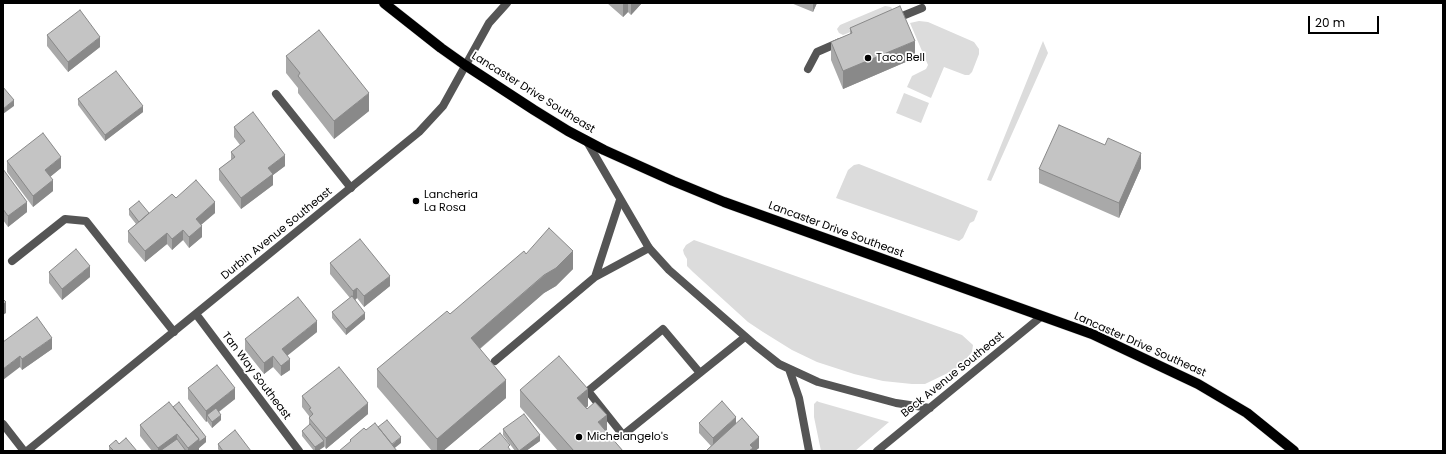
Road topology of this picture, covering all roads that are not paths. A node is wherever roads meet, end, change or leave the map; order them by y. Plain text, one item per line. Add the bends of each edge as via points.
1 (384, 3) edge
2 (507, 3) edge
3 (922, 8) dead end
4 (887, 22) edge
5 (845, 40) edge
6 (465, 65) junction
7 (808, 69) dead end
8 (276, 94) dead end
9 (586, 140) junction
10 (351, 188) junction
11 (620, 200) junction
12 (649, 248) junction
13 (12, 262) dead end
14 (596, 277) junction
15 (196, 314) junction
16 (1042, 316) junction
17 (174, 332) junction
18 (745, 337) junction
19 (495, 361) dead end
20 (789, 369) junction
21 (700, 373) junction
22 (930, 408) junction
23 (3, 424) edge
24 (24, 451) edge
25 (27, 451) edge
26 (299, 451) edge
27 (809, 451) edge
28 (877, 451) edge
29 (1294, 451) edge

1 - 6 main road, Lancaster Drive Southeast
2 - 6 street, Durbin Avenue Southeast via 489,23
3 - 4 street
5 - 7 street via 817,52
6 - 9 main road, Lancaster Drive Southeast
6 - 10 street, Durbin Avenue Southeast via 443,106 419,132
8 - 10 street
9 - 11 street
9 - 16 main road, Lancaster Drive Southeast via 724,202
10 - 15 street, Durbin Avenue Southeast
11 - 12 street
11 - 14 street
12 - 14 street
12 - 18 street via 669,270
13 - 17 street via 65,220 86,221
14 - 19 street
15 - 17 street, Durbin Avenue Southeast
15 - 26 street, Tan Way Southeast
16 - 22 street, Beck Avenue Southeast
16 - 29 main road, Lancaster Drive Southeast via 1092,334 1198,384 1247,413
17 - 25 street, Durbin Avenue Southeast
18 - 20 street
18 - 21 street
20 - 22 street via 825,384 896,403
20 - 27 street via 799,398
21 - 21 street via 624,435 588,391 663,329
22 - 28 street, Beck Avenue Southeast
23 - 24 street

